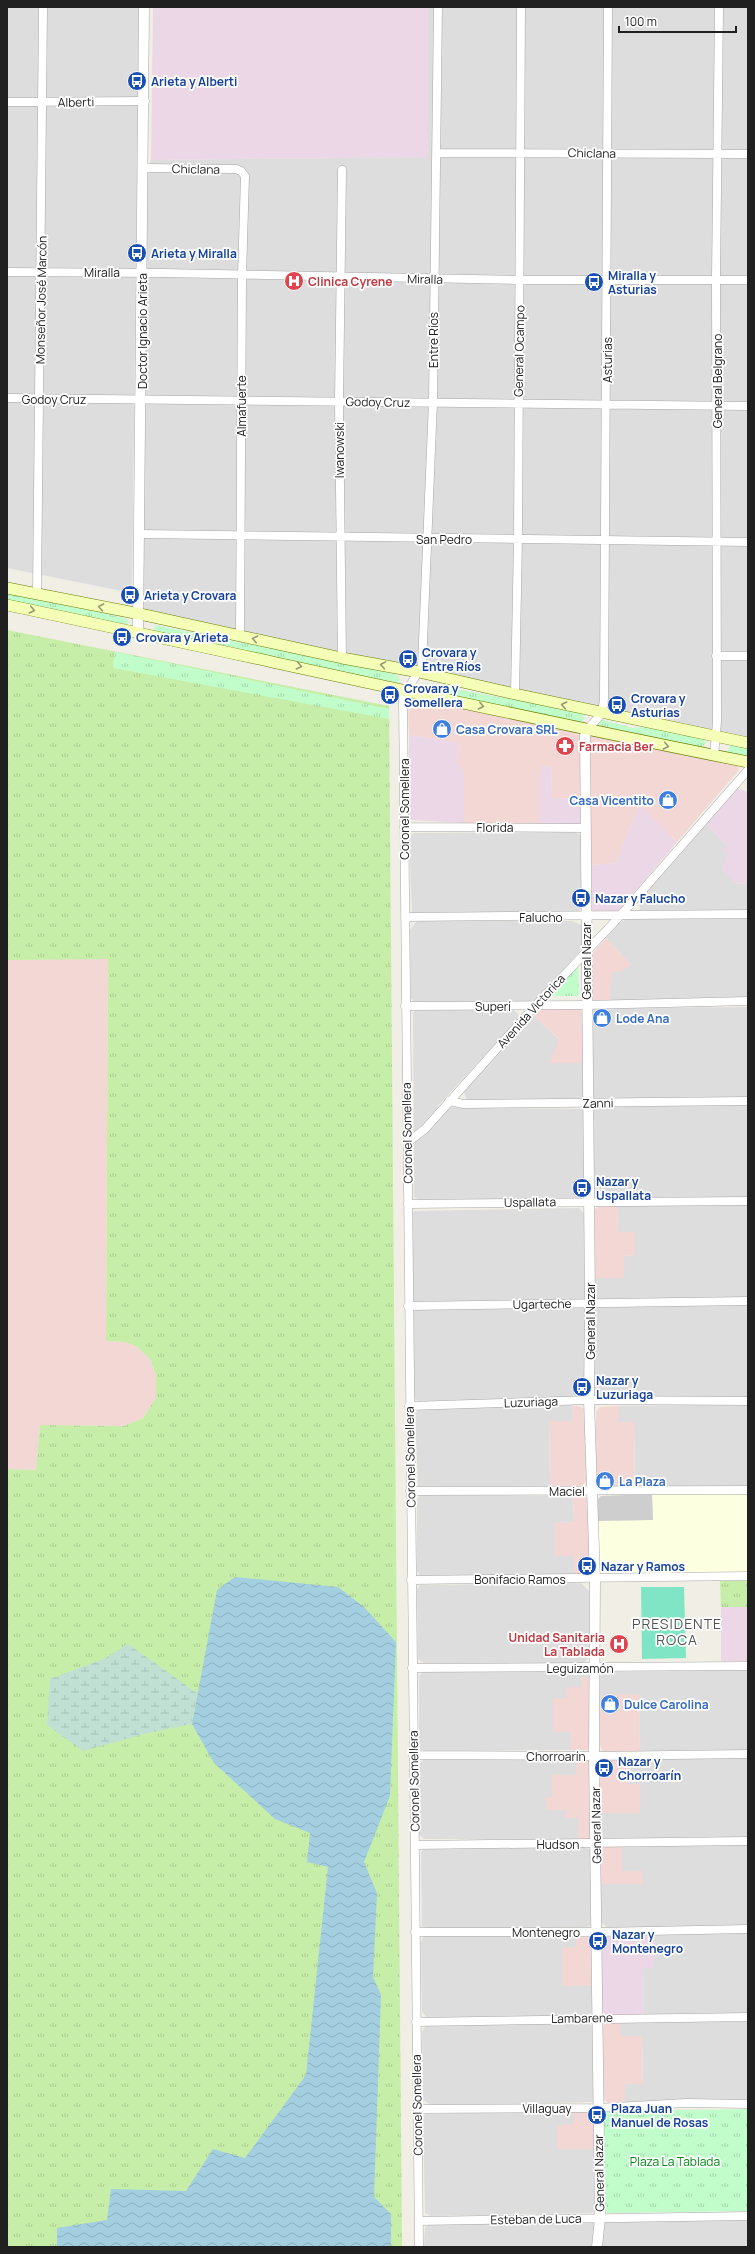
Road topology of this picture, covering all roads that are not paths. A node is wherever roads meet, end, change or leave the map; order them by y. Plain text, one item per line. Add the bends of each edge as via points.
1 (43, 7) edge
2 (144, 7) edge
3 (438, 7) edge
4 (521, 7) edge
5 (608, 7) edge
6 (719, 7) edge
7 (145, 101) junction
8 (7, 102) edge
9 (43, 103) junction
10 (436, 152) junction
11 (520, 152) junction
12 (607, 154) junction
13 (717, 154) junction
14 (748, 154) edge
15 (144, 168) junction
16 (342, 170) dead end
17 (245, 176) joint
18 (7, 272) edge
19 (42, 272) junction
20 (142, 272) junction
21 (242, 275) junction
22 (342, 276) junction
23 (433, 279) junction
24 (716, 279) junction
25 (520, 280) junction
26 (607, 280) junction
27 (748, 280) edge
28 (7, 398) edge
29 (40, 398) junction
30 (142, 400) junction
31 (241, 401) junction
32 (339, 401) junction
33 (433, 402) junction
34 (518, 403) junction
35 (607, 405) junction
36 (717, 405) junction
37 (748, 406) edge
38 (140, 534) junction
39 (241, 536) junction
40 (339, 536) junction
41 (428, 539) junction
42 (518, 539) junction
43 (606, 540) junction
44 (716, 541) junction
45 (748, 542) edge
46 (7, 588) edge
47 (37, 594) junction
48 (7, 605) edge
49 (140, 614) junction
50 (138, 631) junction
51 (240, 636) junction
52 (716, 656) junction
53 (748, 656) edge
54 (342, 658) junction
55 (419, 672) junction
56 (407, 689) junction
57 (515, 694) junction
58 (602, 713) junction
59 (587, 730) junction
60 (716, 737) junction
61 (748, 743) edge
62 (714, 756) junction
63 (748, 762) edge
64 (748, 770) edge
65 (404, 827) junction
66 (585, 828) junction
67 (748, 914) edge
68 (620, 916) junction
69 (405, 917) junction
70 (586, 917) junction
71 (586, 951) junction
72 (748, 1002) edge
73 (586, 1005) junction
74 (405, 1006) junction
75 (534, 1006) junction
76 (449, 1101) junction
77 (748, 1101) edge
78 (588, 1104) junction
79 (408, 1142) junction
80 (748, 1201) edge
81 (589, 1202) junction
82 (408, 1204) junction
83 (748, 1301) edge
84 (590, 1303) junction
85 (408, 1306) junction
86 (589, 1400) junction
87 (748, 1401) edge
88 (409, 1406) junction
89 (748, 1490) edge
90 (410, 1491) junction
91 (592, 1492) junction
92 (748, 1576) edge
93 (595, 1579) junction
94 (411, 1580) junction
95 (748, 1666) edge
96 (412, 1668) junction
97 (594, 1668) junction
98 (748, 1754) edge
99 (413, 1755) junction
100 (594, 1756) junction
101 (748, 1841) edge
102 (596, 1844) junction
103 (415, 1845) junction
104 (748, 1929) edge
105 (415, 1932) junction
106 (597, 1932) junction
107 (748, 2017) edge
108 (598, 2018) junction
109 (416, 2022) junction
110 (748, 2104) edge
111 (598, 2108) junction
112 (418, 2109) junction
113 (748, 2216) edge
114 (600, 2218) junction
115 (419, 2221) junction
116 (418, 2247) edge
117 (597, 2247) edge

1 - 9 street, Monseñor José Marcón
2 - 7 street, Doctor Ignacio Arieta
3 - 10 street, Entre Ríos
4 - 11 street, General Ocampo
5 - 12 street, Asturias
6 - 13 street, General Belgrano
7 - 9 street, Alberti
7 - 15 street, Doctor Ignacio Arieta
8 - 9 street, Alberti
9 - 19 street, Monseñor José Marcón
10 - 11 street, Chiclana
10 - 23 street, Entre Ríos
11 - 12 street, Chiclana
11 - 25 street, General Ocampo
12 - 13 street, Chiclana
12 - 26 street, Asturias
13 - 14 street, Chiclana
13 - 24 street, General Belgrano
15 - 17 street, Chiclana via 236,169 242,171
15 - 20 street, Doctor Ignacio Arieta
16 - 22 street, Iwanowski
17 - 21 street, Almafuerte
18 - 19 street, Miralla
19 - 20 street, Miralla
19 - 29 street, Monseñor José Marcón
20 - 21 street, Miralla
20 - 30 street, Doctor Ignacio Arieta
21 - 22 street, Miralla
21 - 31 street, Almafuerte
22 - 23 street, Miralla
22 - 32 street, Iwanowski
23 - 25 street, Miralla
23 - 33 street, Entre Ríos
24 - 26 street, Miralla
24 - 27 street, Miralla
24 - 36 street, General Belgrano
25 - 26 street, Miralla
25 - 34 street, General Ocampo
26 - 35 street, Asturias
28 - 29 street, Godoy Cruz
29 - 30 street, Godoy Cruz
29 - 47 street, Monseñor José Marcón
30 - 31 street, Godoy Cruz
30 - 38 street, Doctor Ignacio Arieta
31 - 32 street, Godoy Cruz
31 - 39 street, Almafuerte
32 - 33 street, Godoy Cruz
32 - 40 street, Iwanowski
33 - 34 street, Godoy Cruz
33 - 41 street, Entre Ríos
34 - 35 street, Godoy Cruz
34 - 42 street, General Ocampo
35 - 36 street, Godoy Cruz
35 - 43 street, Asturias
36 - 37 street, Godoy Cruz
36 - 44 street, General Belgrano
38 - 39 street, San Pedro
38 - 49 street, Doctor Ignacio Arieta
39 - 40 street, San Pedro
39 - 51 street, Almafuerte
40 - 41 street, San Pedro
40 - 54 street, Iwanowski
41 - 42 street, San Pedro
41 - 55 street, Entre Ríos via 422,666
42 - 43 street, San Pedro
42 - 57 street, General Ocampo
43 - 44 street, San Pedro
43 - 58 street, Asturias
44 - 45 street, San Pedro
44 - 52 street, General Belgrano
46 - 47 main road
49 -> 47 main road
48 -> 50 main road
49 - 50 street, Doctor Ignacio Arieta
49 - 51 main road
50 -> 56 main road
54 -> 51 main road
52 - 53 street
52 - 60 street, General Belgrano
55 -> 54 main road
55 - 56 street, Coronel Somellera
55 - 57 main road
56 -> 59 main road
56 - 65 street, Coronel Somellera via 403,699
58 -> 57 main road
58 - 59 street
58 - 60 main road
59 -> 62 main road
59 - 66 street, General Nazar
60 - 61 main road
60 - 62 street, General Belgrano
62 - 63 main road
64 - 68 street, Avenida Victorica
65 - 66 street, Florida
65 - 69 street, Coronel Somellera
66 - 70 street, General Nazar
67 - 68 street, Falucho
68 - 70 street, Falucho
68 - 71 street, Avenida Victorica
69 - 70 street, Falucho
69 - 74 street, Coronel Somellera
70 - 71 street, General Nazar
71 - 73 street, General Nazar
71 - 75 street, Avenida Victorica
72 - 73 street, Superí
73 - 75 street, Superí
73 - 78 street, General Nazar
74 - 75 street, Superí
74 - 79 street, Coronel Somellera
75 - 76 street, Avenida Victorica
76 - 78 street, Zanni via 463,1104
76 - 79 street, Avenida Victorica via 425,1129
77 - 78 street, Zanni
78 - 81 street, General Nazar
79 - 82 street, Coronel Somellera
80 - 81 street, Uspallata
81 - 82 street, Uspallata
81 - 84 street, General Nazar
82 - 85 street, Coronel Somellera
83 - 84 street, Ugarteche
84 - 85 street, Ugarteche
84 - 86 street, General Nazar
85 - 88 street, Coronel Somellera
86 - 87 street, Luzuriaga
86 - 88 street, Luzuriaga
86 - 91 street, General Nazar
88 - 90 street, Coronel Somellera
89 - 91 street, Maciel
90 - 91 street, Maciel
90 - 94 street, Coronel Somellera
91 - 93 street, General Nazar
92 - 93 street, Bonifacio Ramos
93 - 94 street, Bonifacio Ramos
93 - 97 street, General Nazar
94 - 96 street, Coronel Somellera
95 - 97 street, Leguizamón
96 - 97 street, Leguizamón
96 - 99 street, Coronel Somellera
97 - 100 street, General Nazar
98 - 100 street, Chorroarín
99 - 100 street, Chorroarín
99 - 103 street, Coronel Somellera
100 - 102 street, General Nazar
101 - 102 street, Hudson
102 - 103 street, Hudson
102 - 106 street, General Nazar
103 - 105 street, Coronel Somellera
104 - 106 street, Montenegro
105 - 106 street, Montenegro
105 - 109 street, Coronel Somellera
106 - 108 street, General Nazar
107 - 108 street, Lambarene
108 - 109 street, Lambarene
108 - 111 street, General Nazar
109 - 112 street, Coronel Somellera
110 - 111 street, Villaguay via 686,2103
111 - 112 street, Villaguay
111 - 114 street, General Nazar
112 - 115 street, Coronel Somellera
113 - 114 street, Esteban de Luca
114 - 115 street, Esteban de Luca
114 - 117 street, General Nazar
115 - 116 street, Coronel Somellera

